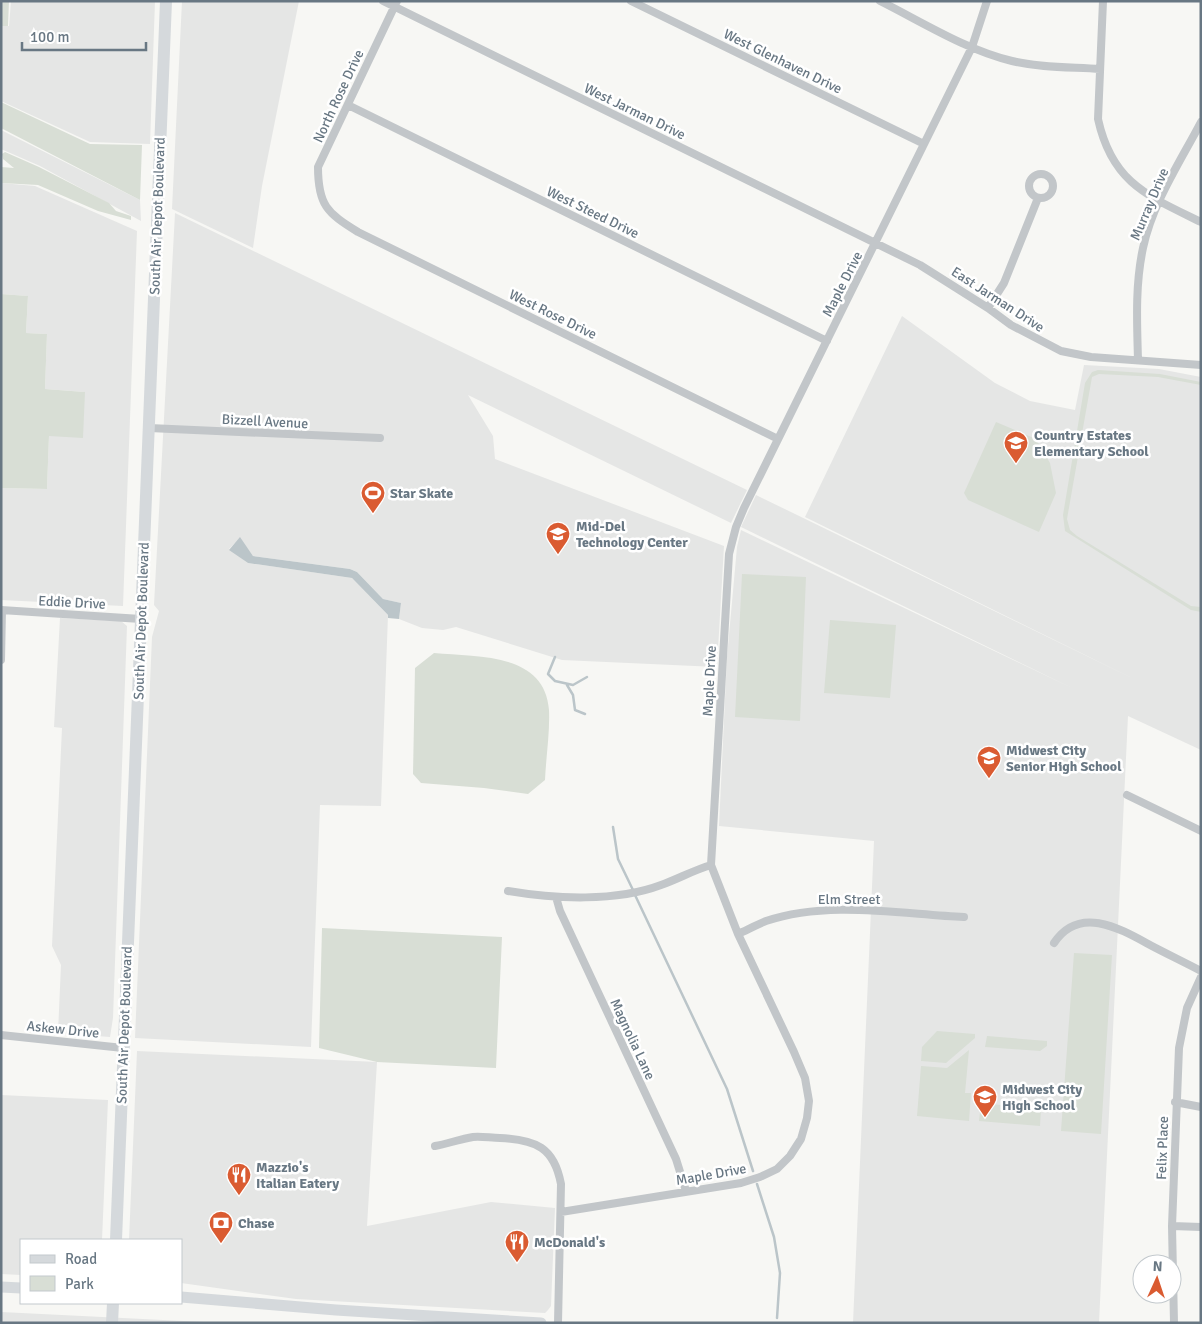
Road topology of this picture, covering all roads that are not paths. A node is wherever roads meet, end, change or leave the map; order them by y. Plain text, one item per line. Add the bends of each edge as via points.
1 (166, 1) edge
2 (383, 1) edge
3 (631, 1) edge
4 (880, 1) edge
5 (988, 1) edge
6 (1103, 1) edge
7 (396, 4) edge
8 (972, 47) junction
9 (1100, 69) junction
10 (348, 105) junction
11 (1201, 122) edge
12 (924, 144) junction
13 (1038, 198) dead end
14 (1160, 202) junction
15 (323, 204) joint
16 (1201, 222) edge
17 (876, 243) junction
18 (988, 308) junction
19 (827, 341) junction
20 (1138, 360) junction
21 (1201, 365) edge
22 (149, 428) junction
23 (380, 438) dead end
24 (778, 439) junction
25 (2, 610) edge
26 (142, 619) junction
27 (1, 660) edge
28 (1127, 795) dead end
29 (1201, 831) edge
30 (711, 865) junction
31 (508, 891) dead end
32 (556, 897) junction
33 (964, 917) dead end
34 (738, 934) junction
35 (1054, 943) dead end
36 (1201, 972) edge
37 (1201, 977) edge
38 (1, 1035) edge
39 (123, 1048) junction
40 (1176, 1102) junction
41 (1201, 1107) edge
42 (435, 1146) dead end
43 (686, 1191) junction
44 (561, 1212) junction
45 (1172, 1226) junction
46 (1201, 1227) edge
47 (116, 1239) edge
48 (1, 1287) edge
49 (20, 1288) edge
50 (182, 1297) edge
51 (113, 1304) edge
52 (112, 1323) edge
53 (541, 1323) edge
54 (558, 1323) edge
55 (1174, 1323) edge

1 - 22 main road, South Air Depot Boulevard
2 - 7 street, West Jarman Drive
3 - 12 street, West Glenhaven Drive
4 - 8 street
5 - 8 street, Maple Drive
6 - 9 street
7 - 10 street, North Rose Drive
7 - 17 street, West Jarman Drive
8 - 9 street via 1031,65
8 - 12 street, Maple Drive
9 - 14 street via 1098,119 1102,138 1112,160 1140,189
10 - 15 street, North Rose Drive via 318,167 318,188
10 - 19 street, West Steed Drive
11 - 14 street, Murray Drive
12 - 17 street, Maple Drive
13 - 18 street via 1004,283
14 - 16 street
14 - 20 street, Murray Drive via 1148,231 1139,269
15 - 24 street, West Rose Drive via 335,218 358,232
17 - 18 street, East Jarman Drive via 920,265
17 - 19 street, Maple Drive
18 - 20 street, East Jarman Drive via 1011,326 1061,351
19 - 24 street, Maple Drive
20 - 21 street, East Jarman Drive
22 - 23 street, Bizzell Avenue
22 - 26 main road, South Air Depot Boulevard
24 - 30 street, Maple Drive via 736,527 729,554
25 - 26 street, Eddie Drive
25 - 27 street
26 - 39 main road, South Air Depot Boulevard
28 - 29 street
30 - 32 street via 643,890
30 - 34 street, Maple Drive
31 - 32 street
32 - 43 street, Magnolia Lane via 676,1159
33 - 34 street, Elm Street via 819,911 766,921
34 - 43 street, Maple Drive via 805,1078 809,1101 807,1118 802,1139 777,1169 741,1183
35 - 36 street via 1072,926 1095,922 1120,930
37 - 40 street, Felix Place via 1187,1008 1182,1029
38 - 39 street, Askew Drive
39 - 47 main road, South Air Depot Boulevard
40 - 41 street
40 - 45 street, Felix Place
42 - 44 street via 473,1137 520,1139 539,1145 558,1167
43 - 44 street, Maple Drive
44 - 54 street
45 - 46 street
45 - 55 street, Felix Place
48 - 49 main road
50 - 53 main road
51 - 52 main road

